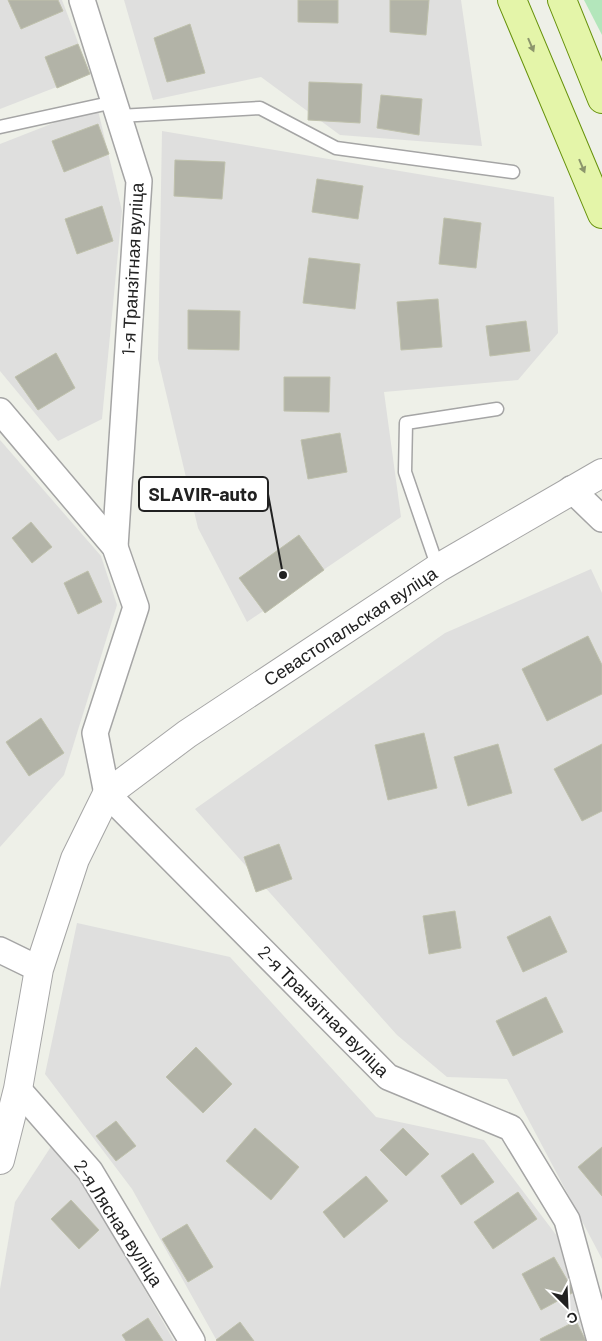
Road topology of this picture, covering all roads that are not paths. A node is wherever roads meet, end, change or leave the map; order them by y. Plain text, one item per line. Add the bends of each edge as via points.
1 (82, 0) edge
2 (512, 0) edge
3 (562, 0) edge
4 (602, 99) edge
5 (116, 109) junction
6 (0, 128) edge
7 (513, 172) dead end
8 (602, 214) edge
9 (497, 409) dead end
10 (0, 411) edge
11 (602, 473) edge
12 (572, 489) junction
13 (602, 519) edge
14 (115, 547) junction
15 (438, 568) junction
16 (107, 794) junction
17 (0, 950) edge
18 (39, 968) junction
19 (18, 1089) junction
20 (0, 1160) edge
21 (192, 1341) edge
22 (600, 1341) edge

1 - 5 street, 1-я Транзітная вуліца
2 -> 8 main road
3 - 4 main road
5 - 6 lane
5 - 7 lane via 260,108 336,148
5 - 14 street, 1-я Транзітная вуліца via 139,181
9 - 15 lane via 406,423 405,472
10 - 14 street
11 - 12 street, Севастопальская вуліца
12 - 13 street
12 - 15 street, Севастопальская вуліца
14 - 16 street via 136,607 95,733
15 - 16 street, Севастопальская вуліца via 186,734
16 - 18 street, Севастопальская вуліца via 75,858
16 - 22 street, 2-я Транзітная вуліца via 388,1077 511,1128 567,1220
17 - 18 street
18 - 19 street, Севастопальская вуліца
19 - 20 street, Севастопальская вуліца
19 - 21 street, 2-я Лясная вуліца via 90,1171

